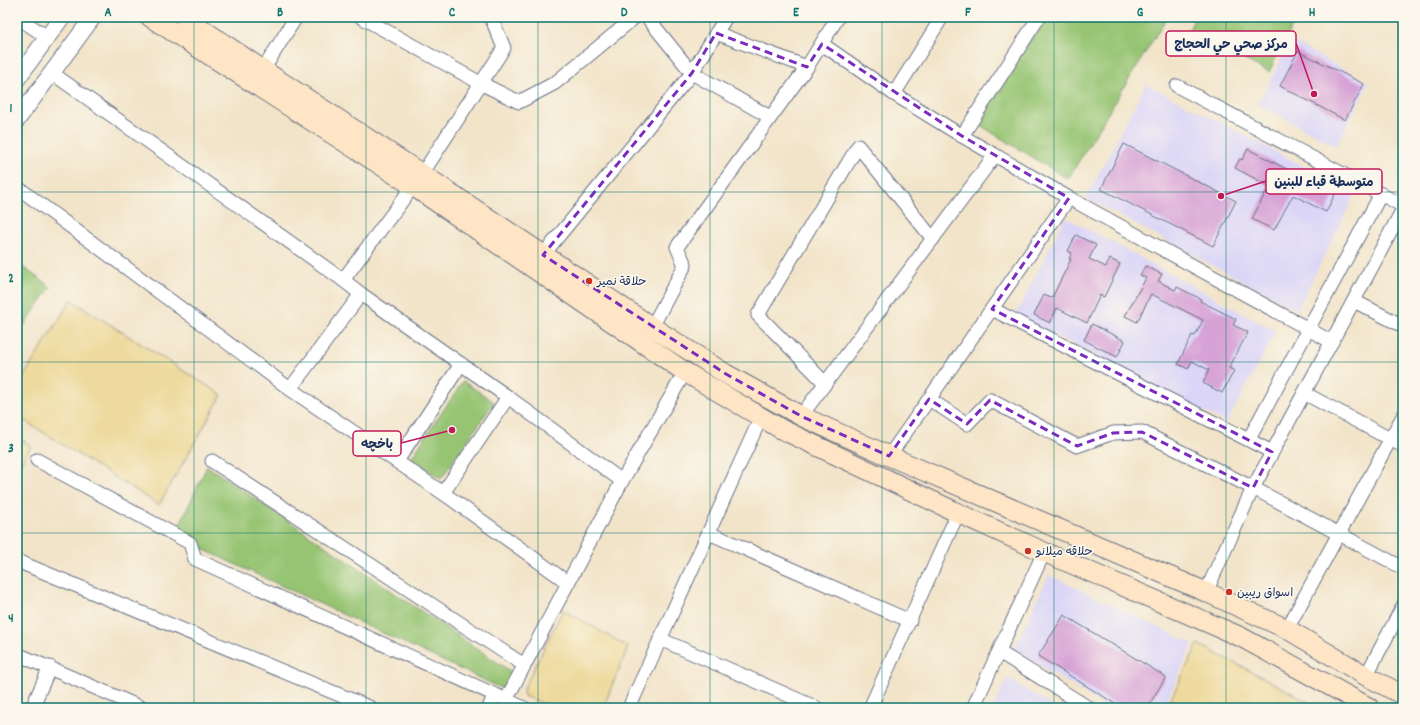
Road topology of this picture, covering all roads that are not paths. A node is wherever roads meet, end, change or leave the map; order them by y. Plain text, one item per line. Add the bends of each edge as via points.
1 (17, 17) edge
2 (62, 17) edge
3 (93, 17) edge
4 (150, 17) edge
5 (184, 17) edge
6 (296, 17) edge
7 (361, 17) edge
8 (491, 17) edge
9 (635, 17) edge
10 (647, 17) edge
11 (726, 17) edge
12 (838, 17) edge
13 (942, 17) edge
14 (1039, 17) edge
15 (716, 33) junction
16 (48, 37) junction
17 (822, 44) junction
18 (807, 67) junction
19 (262, 70) junction
20 (52, 72) junction
21 (692, 73) junction
22 (17, 79) edge
23 (482, 84) junction
24 (1177, 86) dead end
25 (894, 94) junction
26 (770, 117) junction
27 (17, 120) edge
28 (962, 136) junction
29 (995, 155) junction
30 (417, 180) junction
31 (17, 187) edge
32 (1381, 194) junction
33 (1069, 198) junction
34 (1403, 207) edge
35 (933, 239) junction
36 (543, 255) junction
37 (343, 280) junction
38 (361, 294) junction
39 (1354, 301) junction
40 (992, 309) junction
41 (1403, 326) edge
42 (652, 327) junction
43 (1309, 328) junction
44 (1332, 342) junction
45 (461, 364) junction
46 (685, 372) junction
47 (825, 383) junction
48 (290, 389) junction
49 (1304, 392) junction
50 (508, 397) junction
51 (929, 400) junction
52 (801, 416) junction
53 (1403, 416) edge
54 (761, 417) junction
55 (1249, 439) junction
56 (1390, 439) junction
57 (1403, 446) edge
58 (1272, 452) junction
59 (889, 456) junction
60 (36, 460) dead end
61 (212, 461) dead end
62 (397, 461) junction
63 (622, 481) junction
64 (1253, 488) junction
65 (443, 493) junction
66 (958, 513) junction
67 (709, 533) junction
68 (1339, 534) junction
69 (1044, 552) junction
70 (17, 562) edge
71 (1403, 568) edge
72 (567, 582) junction
73 (1206, 592) junction
74 (1403, 606) edge
75 (910, 621) junction
76 (1288, 629) junction
77 (660, 639) junction
78 (999, 652) junction
79 (17, 654) edge
80 (524, 665) junction
81 (50, 667) junction
82 (1366, 676) junction
83 (1403, 695) edge
84 (500, 698) junction
85 (137, 707) edge
86 (32, 708) edge
87 (371, 708) edge
88 (488, 708) edge
89 (524, 708) edge
90 (629, 708) edge
91 (817, 708) edge
92 (870, 708) edge
93 (973, 708) edge
94 (1089, 708) edge
95 (1370, 708) edge

1 - 16 street
2 - 16 street
3 - 20 street
4 - 30 main road
5 - 19 main road
6 - 19 street
7 - 23 street
8 - 23 street via 504,48
9 - 23 street via 555,83 519,102
10 - 21 street
11 - 15 street
12 - 17 street
13 - 25 street
14 - 28 street
15 - 18 street
15 - 21 street
16 - 22 street
17 - 18 street
17 - 25 street
18 - 26 street
19 - 30 main road
20 - 27 street
20 - 37 street
21 - 26 street
21 - 36 street
23 - 30 street
24 - 32 street
25 - 28 street
26 - 42 street via 677,247 685,265
28 - 29 street
29 - 33 street
29 - 35 street
30 - 36 main road
30 - 37 street
30 - 46 main road
31 - 48 street
32 - 34 street
32 - 43 street
33 - 40 street
33 - 43 street
34 - 39 street
35 - 47 street
35 - 47 street via 858,146 758,315
36 - 42 main road
37 - 38 street
38 - 45 street
38 - 48 street
39 - 41 street
39 - 44 street
40 - 51 street
40 - 55 street
42 - 52 main road via 726,374
43 - 44 street
43 - 55 street
44 - 49 street
45 - 50 street
45 - 62 street
46 - 54 main road
46 - 63 street
47 - 52 street
48 - 62 street
49 - 56 street
49 - 58 street
50 - 63 street
50 - 65 street
51 - 59 street
51 - 64 street via 967,424 990,400 1077,446 1113,433 1142,432
52 - 59 main road
53 - 56 street
54 - 66 main road via 781,429
54 - 67 street
55 - 58 street
56 - 57 street
56 - 68 street
58 - 64 street
59 - 73 main road
60 - 84 street via 190,543 195,559
61 - 80 street
62 - 65 street
63 - 72 street
64 - 68 street
64 - 73 street
65 - 72 street
66 - 69 main road
66 - 75 street
67 - 75 street
67 - 77 street
68 - 71 street
68 - 76 street
69 - 78 street
69 - 95 main road via 1241,637
70 - 87 street
72 - 80 street
73 - 76 main road
74 - 82 street
75 - 92 street
76 - 82 main road
77 - 90 street
77 - 91 street
78 - 93 street
78 - 94 street
79 - 81 street
80 - 84 street
81 - 85 street
81 - 86 street
82 - 83 main road
84 - 88 street
84 - 89 street

